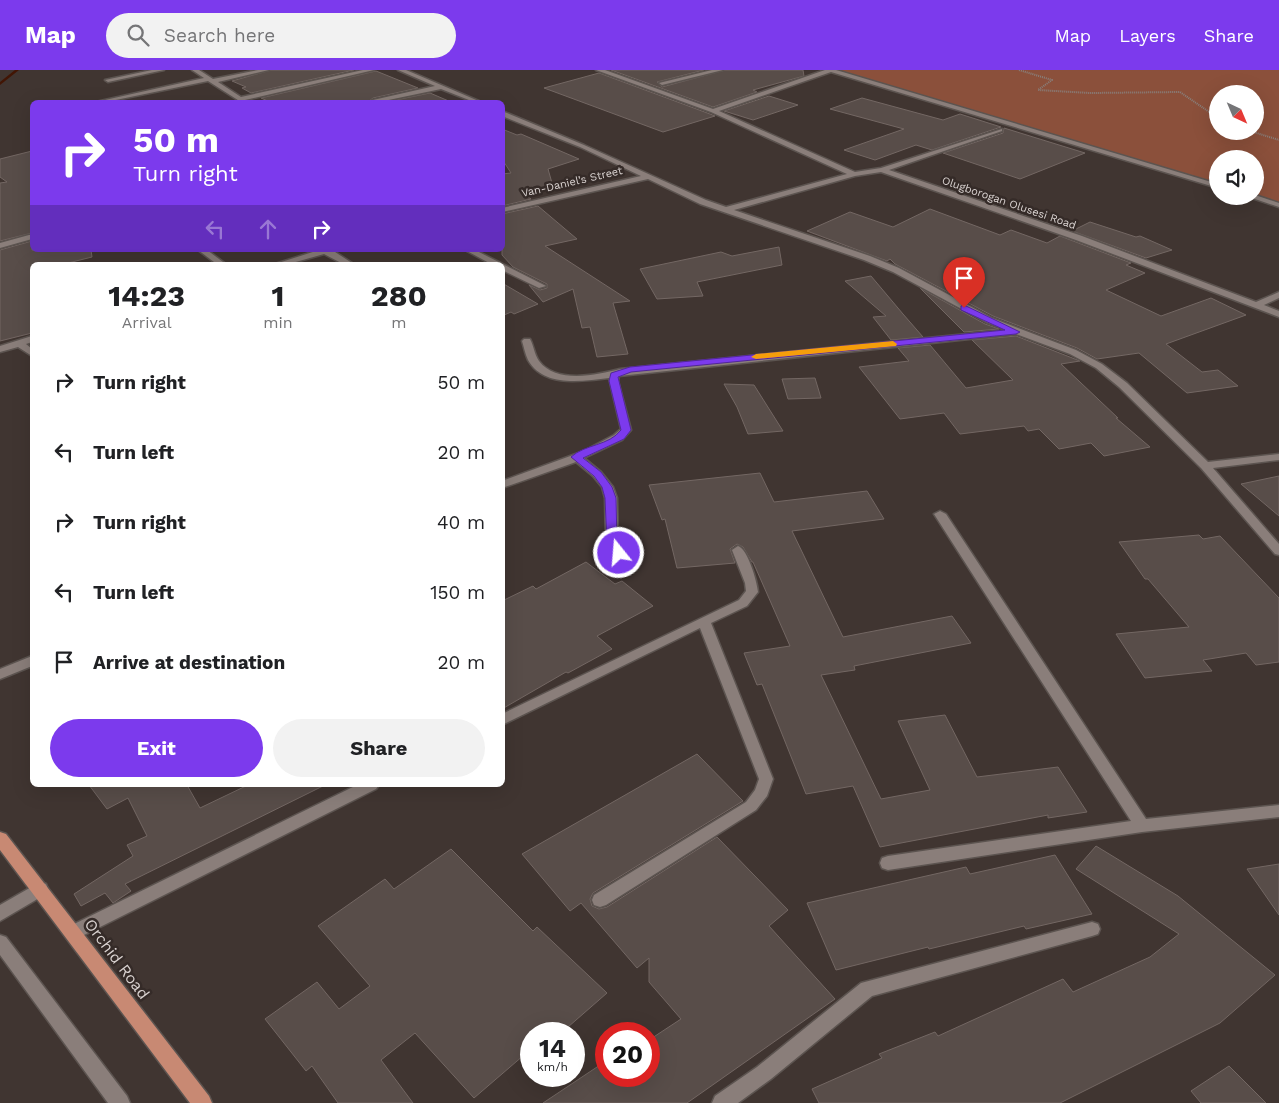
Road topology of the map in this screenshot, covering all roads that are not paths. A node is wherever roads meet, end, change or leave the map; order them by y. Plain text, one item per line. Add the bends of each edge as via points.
1 (161, 70) edge
2 (196, 70) edge
3 (266, 70) edge
4 (370, 70) edge
5 (401, 70) edge
6 (599, 70) edge
7 (720, 70) edge
8 (830, 70) edge
9 (108, 80) dead end
10 (212, 80) junction
11 (662, 83) dead end
12 (441, 87) junction
13 (109, 100) edge
14 (241, 100) edge
15 (246, 100) edge
16 (382, 100) edge
17 (473, 100) edge
18 (713, 111) junction
19 (505, 114) edge
20 (1000, 130) dead end
21 (882, 170) junction
22 (854, 174) junction
23 (648, 177) junction
24 (1209, 183) edge
25 (1264, 200) edge
26 (1279, 205) edge
27 (505, 209) edge
28 (726, 210) junction
29 (30, 238) edge
30 (0, 246) edge
31 (205, 252) edge
32 (320, 252) edge
33 (330, 252) edge
34 (473, 252) edge
35 (220, 262) edge
36 (286, 262) edge
37 (346, 262) edge
38 (493, 262) edge
39 (505, 268) edge
40 (542, 286) dead end
41 (1279, 295) edge
42 (1258, 305) junction
43 (1279, 314) edge
44 (1016, 332) junction
45 (30, 340) edge
46 (527, 341) dead end
47 (20, 343) junction
48 (0, 349) edge
49 (30, 351) edge
50 (614, 375) junction
51 (576, 457) junction
52 (1279, 457) edge
53 (1205, 466) junction
54 (505, 484) edge
55 (940, 514) dead end
56 (738, 550) dead end
57 (1279, 551) edge
58 (619, 553) dead end
59 (704, 621) junction
60 (30, 662) edge
61 (0, 674) edge
62 (505, 719) edge
63 (368, 787) edge
64 (1279, 811) edge
65 (1142, 826) junction
66 (0, 838) edge
67 (888, 863) dead end
68 (40, 889) junction
69 (600, 900) dead end
70 (0, 914) edge
71 (1092, 929) dead end
72 (74, 932) junction
73 (0, 942) edge
74 (120, 1103) edge
75 (202, 1103) edge
76 (722, 1103) edge

1 - 9 street
2 - 10 street
3 - 10 street
4 - 15 street
5 - 12 street
6 - 18 street
7 - 11 street
8 - 18 street
8 - 24 street
10 - 13 street
10 - 14 street
12 - 16 street
12 - 17 street
18 - 22 street
19 - 23 street
20 - 21 street
21 - 22 street, Olugborogan Olusesi Road
21 - 42 street, Olugborogan Olusesi Road via 1079,238
22 - 28 street, Olugborogan Olusesi Road
23 - 27 street, Van-Daniel’s Street
23 - 28 street
25 - 26 street
28 - 44 street via 896,270
29 - 30 street
31 - 35 street
32 - 36 street
33 - 37 street
34 - 38 street
39 - 40 street
41 - 42 street
42 - 43 street, Olugborogan Olusesi Road
44 - 50 street via 630,370
44 - 53 street via 1074,352 1100,366
45 - 47 street
46 - 50 street via 534,360 552,375 583,378
47 - 48 street
47 - 49 street
50 - 51 street via 626,430 621,437
51 - 54 street
51 - 58 street via 607,487 611,498 612,543
52 - 53 street
53 - 57 street
55 - 65 street
56 - 59 street via 752,592 743,603
59 - 62 street
59 - 69 street via 766,779 762,792 751,806
60 - 61 street
63 - 72 street
64 - 65 street
65 - 67 street
66 - 68 main road, Orchid Road
68 - 70 street
68 - 72 main road, Orchid Road
71 - 76 street via 867,989
72 - 75 main road, Orchid Road
73 - 74 street

